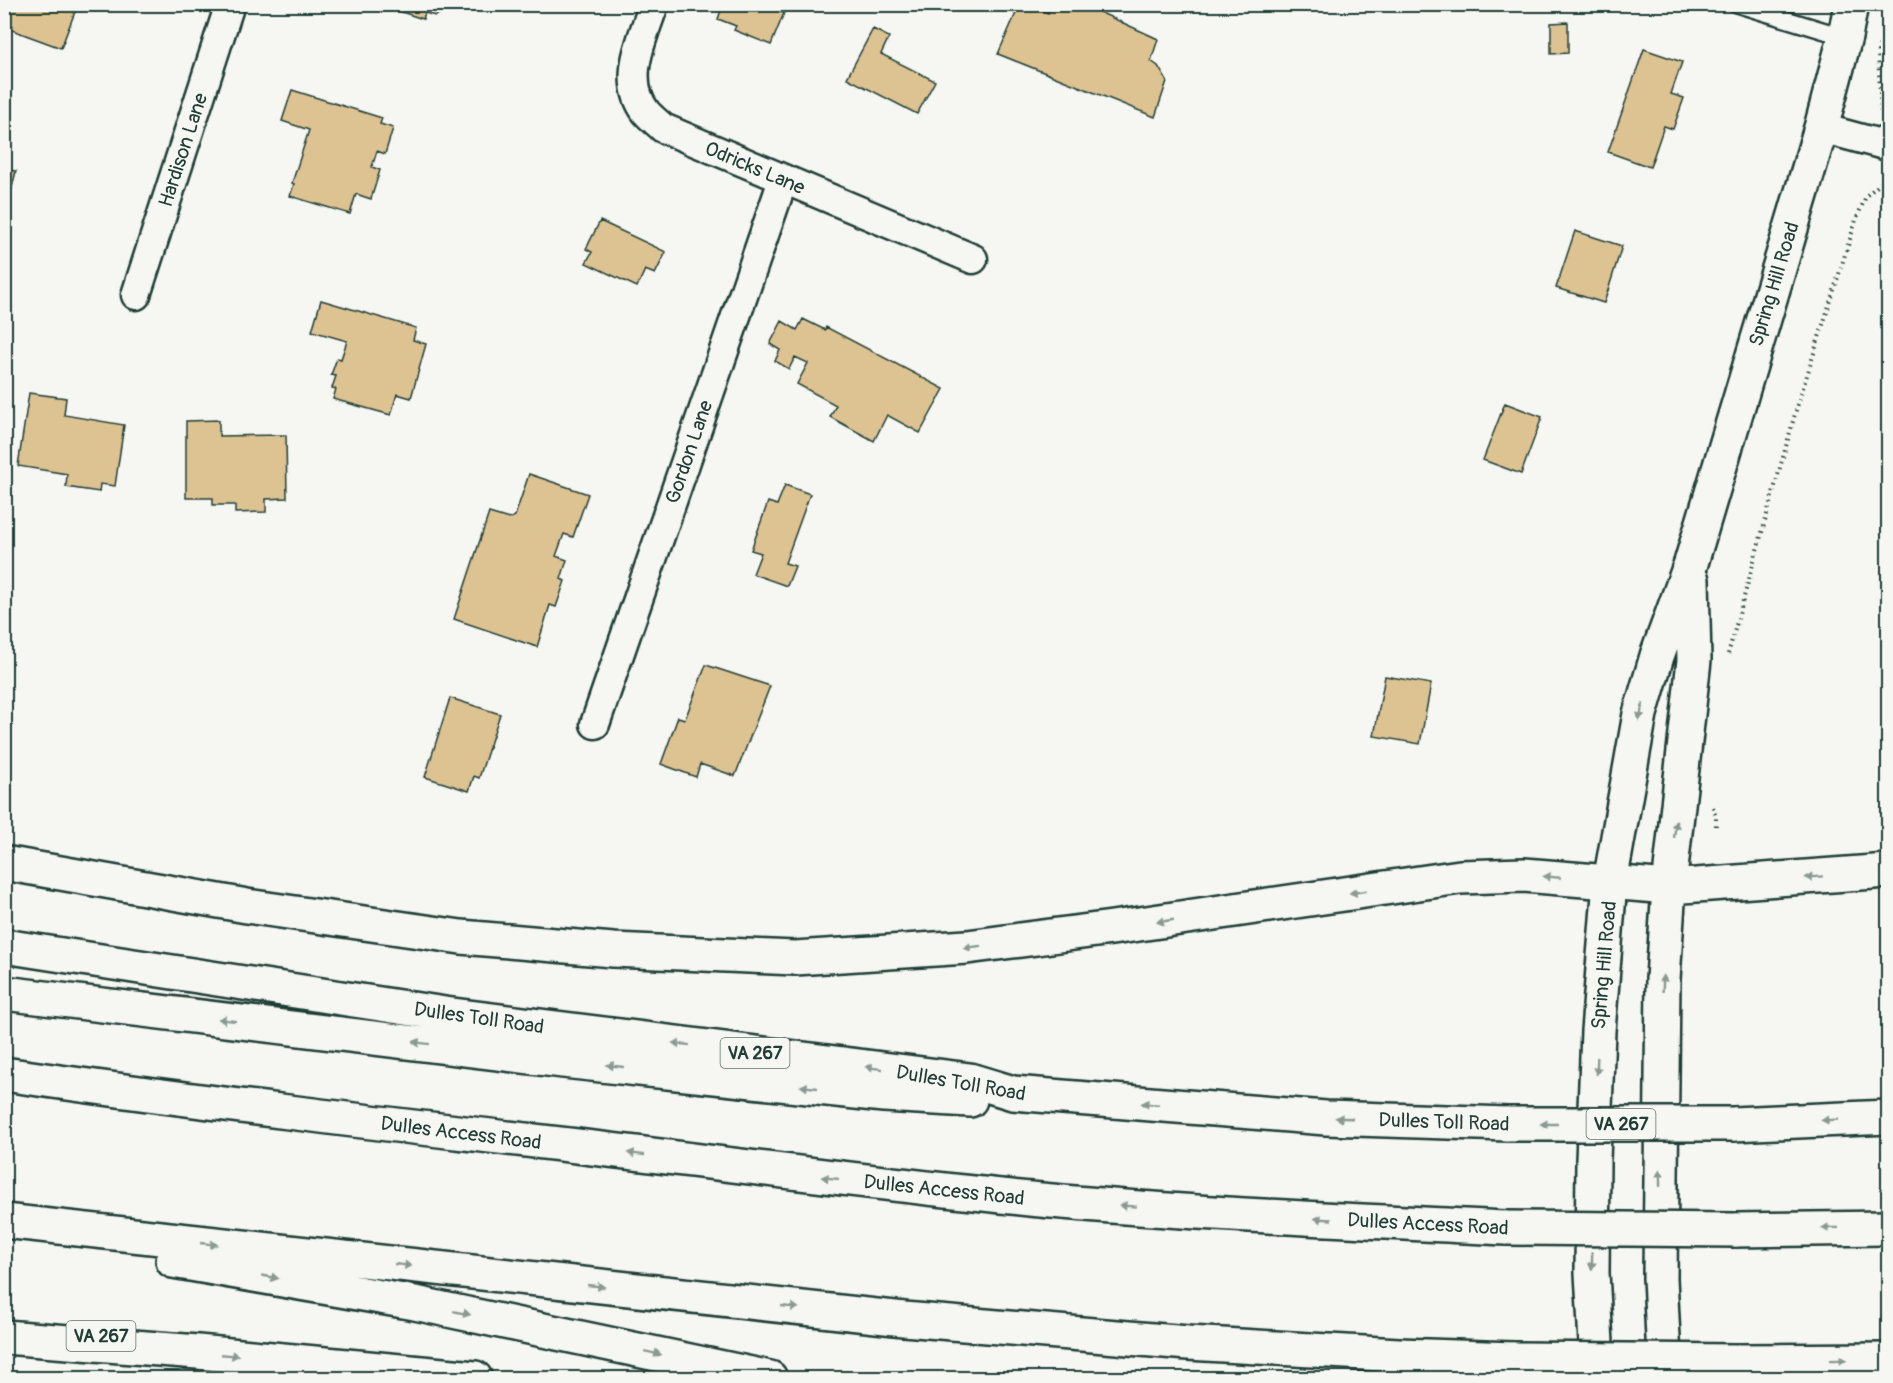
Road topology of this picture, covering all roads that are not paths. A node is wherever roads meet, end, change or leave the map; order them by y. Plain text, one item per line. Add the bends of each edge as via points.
1 (230, 4) edge
2 (654, 4) edge
3 (1736, 4) edge
4 (1851, 4) edge
5 (1845, 37) junction
6 (1821, 128) junction
7 (1884, 145) edge
8 (783, 180) junction
9 (973, 259) dead end
10 (136, 295) dead end
11 (1691, 563) junction
12 (595, 724) dead end
13 (4, 863) edge
14 (1888, 871) edge
15 (1610, 882) junction
16 (1669, 887) junction
17 (4, 946) edge
18 (4, 993) edge
19 (4, 1074) edge
20 (1013, 1093) junction
21 (1888, 1117) edge
22 (4, 1221) edge
23 (1888, 1227) edge
24 (4, 1238) edge
25 (4, 1317) edge
26 (4, 1337) edge
27 (198, 1352) junction
28 (1888, 1360) edge
29 (475, 1378) edge
30 (770, 1378) edge
31 (1598, 1378) edge
32 (1665, 1378) edge

1 - 10 street, Hardison Lane
2 - 8 street, Odricks Lane via 634,66 636,91 646,111 663,128
3 - 5 lane
4 - 5 main road, Spring Hill Road
5 - 6 main road, Spring Hill Road
6 - 7 street
6 - 11 main road, Spring Hill Road
8 - 9 street, Odricks Lane
8 - 12 street, Gordon Lane
11 -> 15 main road, Spring Hill Road via 1640,714
16 -> 11 main road, Spring Hill Road via 1694,660
15 -> 13 main road via 1524,875 1460,877 967,947 795,958 613,950 461,936 247,906
14 -> 16 main road
15 - 16 main road
15 -> 31 main road, Spring Hill Road via 1593,1160 1592,1272
32 -> 16 main road, Spring Hill Road via 1659,1278 1663,979
20 -> 17 main road, Dulles Toll Road / VA 267 via 970,1080 445,1014
20 -> 18 main road via 967,1101 885,1095
23 -> 19 main road, Dulles Access Road, bridge via 1507,1228 1259,1216 1010,1197 345,1120
21 -> 20 main road, Dulles Toll Road / VA 267, bridge via 1733,1124 1508,1124 1326,1118
22 -> 28 main road, bridge via 904,1319 1188,1343 1514,1359
24 -> 30 main road via 123,1253 393,1299
25 - 27 main road, VA 267
26 - 27 main road, VA 267
27 -> 29 main road, VA 267

